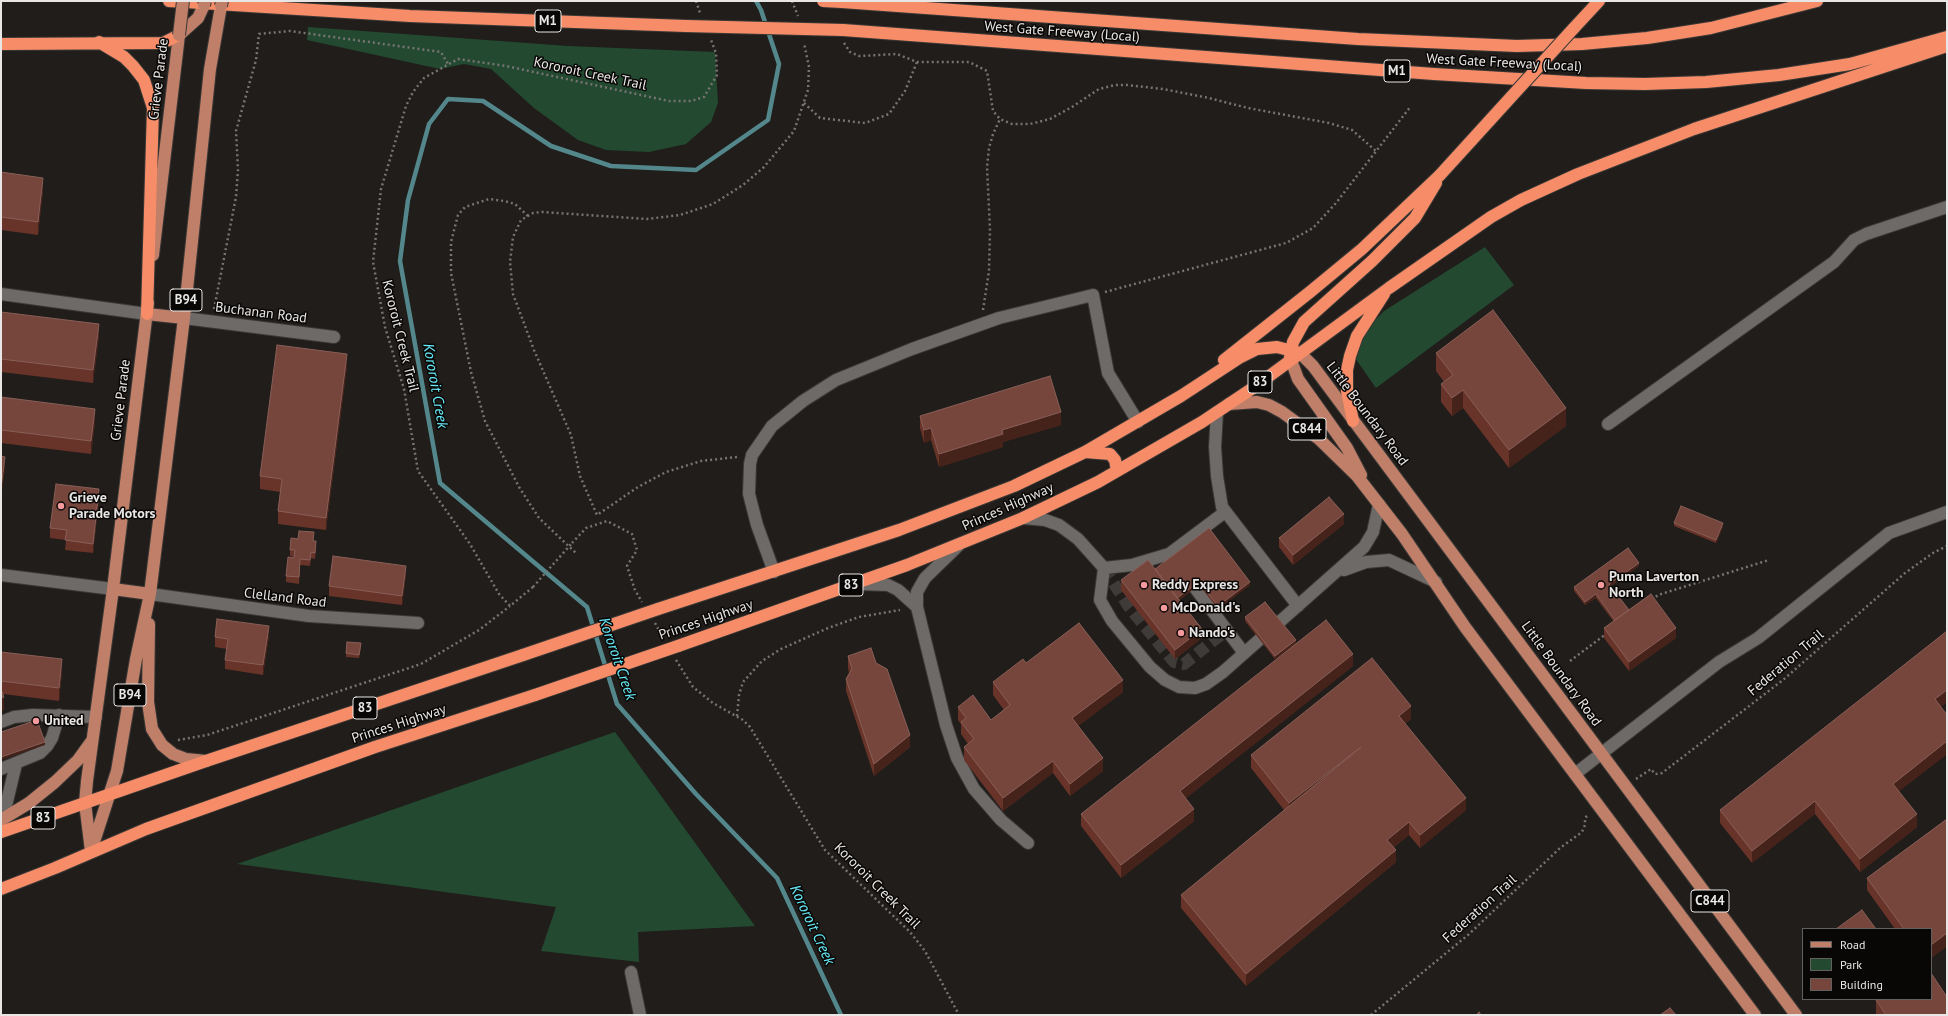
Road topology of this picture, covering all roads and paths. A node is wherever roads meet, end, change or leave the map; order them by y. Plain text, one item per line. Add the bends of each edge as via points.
1 (169, 1) edge
2 (183, 1) edge
3 (696, 1) edge
4 (792, 1) edge
5 (824, 1) edge
6 (1599, 1) edge
7 (1817, 1) edge
8 (842, 2) edge
9 (204, 3) edge
10 (221, 3) edge
11 (701, 15) dead end
12 (800, 23) dead end
13 (179, 35) junction
14 (709, 36) dead end
15 (843, 36) junction
16 (1947, 37) edge
17 (803, 38) dead end
18 (99, 42) junction
19 (1, 44) edge
20 (1947, 46) edge
21 (917, 62) junction
22 (448, 64) junction
23 (804, 103) junction
24 (1411, 106) dead end
25 (1000, 119) junction
26 (1376, 151) junction
27 (1440, 175) junction
28 (1947, 207) edge
29 (528, 216) junction
30 (1388, 288) junction
31 (1, 294) edge
32 (1093, 295) junction
33 (146, 314) junction
34 (184, 318) junction
35 (211, 322) junction
36 (980, 325) junction
37 (334, 337) dead end
38 (1294, 354) junction
39 (1190, 390) junction
40 (1229, 404) junction
41 (1217, 412) junction
42 (1353, 421) junction
43 (1138, 422) junction
44 (1608, 424) dead end
45 (1085, 452) junction
46 (752, 455) junction
47 (1117, 471) junction
48 (1368, 488) junction
49 (1379, 504) junction
50 (1225, 512) junction
51 (1947, 512) edge
52 (1023, 518) junction
53 (572, 543) dead end
54 (960, 544) junction
55 (1947, 546) edge
56 (578, 554) dead end
57 (1174, 560) junction
58 (1769, 560) dead end
59 (1104, 568) junction
60 (774, 572) junction
61 (1335, 574) junction
62 (1, 575) edge
63 (1436, 582) junction
64 (854, 584) junction
65 (113, 589) junction
66 (150, 594) junction
67 (1646, 604) edge
68 (510, 606) junction
69 (1298, 606) junction
70 (917, 607) junction
71 (418, 623) dead end
72 (1609, 631) edge
73 (1244, 653) junction
74 (1570, 661) dead end
75 (59, 715) junction
76 (96, 717) junction
77 (1, 722) edge
78 (93, 740) junction
79 (176, 740) dead end
80 (1601, 754) junction
81 (206, 760) junction
82 (16, 764) junction
83 (1, 769) edge
84 (1575, 774) junction
85 (1634, 781) dead end
86 (110, 795) junction
87 (85, 803) junction
88 (1592, 812) dead end
89 (2, 819) edge
90 (1, 832) edge
91 (1028, 843) dead end
92 (91, 851) junction
93 (1, 889) edge
94 (631, 972) dead end
95 (640, 1015) edge
96 (959, 1015) edge
97 (1371, 1015) edge
98 (1755, 1015) edge
99 (1796, 1015) edge

1 - 15 highway, West Gate Freeway (Local) / M1, bridge via 410,16 686,26
2 - 13 main road, Grieve Parade / B94, bridge
3 - 11 path
4 - 12 path
5 - 8 highway, bridge
6 - 27 highway, bridge
7 - 8 highway via 1711,28 1647,38 1517,46 1358,39
9 - 13 main road via 198,18
10 - 34 main road, B94 via 210,69
13 - 18 highway via 163,42
13 - 33 main road, Grieve Parade / B94
14 - 22 path, Kororoit Creek Trail via 716,53 718,75 704,97 691,101 669,101 486,62 458,59
15 - 16 highway, West Gate Freeway (Local) / M1 via 1434,74 1645,84 1706,82 1834,67
15 - 21 path via 846,47 853,54 897,54
17 - 23 path via 809,67 808,90
18 - 19 highway
18 - 33 highway via 124,57 138,72 150,92 153,108
20 - 30 highway, Princes Highway via 1694,129 1578,174 1521,200
21 - 23 path via 906,90 889,114 865,123 820,118
21 - 25 path via 969,62 987,71 993,111
22 - 35 path via 441,52 290,31 259,34 256,60 236,131 236,197
22 - 68 path, Kororoit Creek Trail via 424,78 406,106 381,189 373,262 385,326 404,389 418,471
23 - 29 path via 794,131 764,167 743,185 713,204 680,215 647,218 542,212
24 - 26 path
25 - 26 path via 1012,124 1030,124 1061,113 1099,89 1127,85 1163,89 1328,123 1352,130
25 - 36 path via 989,148 987,167 989,271
26 - 32 path via 1313,228 1286,242
27 - 38 highway via 1415,218 1304,322
27 - 39 highway via 1362,249 1249,339
28 - 44 street via 1854,240 1834,262
29 - 46 path via 521,220 513,237 510,262 513,294 571,435 580,476 597,515 638,487 666,472 701,461
29 - 56 path via 515,204 504,201 489,199 465,207 458,215 451,242 451,273 485,420 519,487 539,518
30 - 38 highway, Princes Highway
30 - 42 highway via 1359,332 1350,356 1347,391
31 - 33 street
32 - 36 street
32 - 43 street via 1108,373
33 - 34 main road
33 - 65 main road, Grieve Parade / B94
34 - 35 street, Buchanan Road
34 - 66 main road, B94
35 - 37 street, Buchanan Road
36 - 46 street via 912,348 836,380 803,401 772,426
38 - 39 highway via 1274,347 1257,349
38 - 40 highway, Princes Highway / 83
38 - 42 main road, Little Boundary Road / C844 via 1312,366
38 - 48 main road, C844 via 1298,379 1347,448
39 - 43 highway, Princes Highway / 83
40 - 41 highway, Princes Highway / 83
40 - 48 main road, C844 via 1260,402 1285,414 1319,439
41 - 47 highway, Princes Highway / 83
41 - 50 street via 1216,465 1220,499
42 - 80 main road, Little Boundary Road / C844
43 - 45 highway, Princes Highway / 83
45 - 47 highway via 1110,454 1115,460
45 - 60 highway, Princes Highway / 83 via 987,497
46 - 60 street via 750,494 757,525
47 - 52 highway, Princes Highway / 83
48 - 49 main road, C844
49 - 61 street via 1369,540
49 - 63 main road, C844
50 - 57 street
50 - 69 street
51 - 80 street via 1889,533 1758,638 1719,662
52 - 54 highway, Princes Highway / 83
52 - 59 street via 1045,520 1064,527
53 - 68 path, bridge via 533,587
54 - 64 highway, Princes Highway / 83
54 - 70 street via 925,578 917,592
55 - 85 path, Federation Trail via 1904,573 1783,680 1662,773 1655,774 1651,769
57 - 59 street
57 - 73 street
58 - 67 path via 1658,595
59 - 73 street via 1100,600 1112,621 1150,667 1165,680 1179,687 1195,688 1223,672
60 - 81 highway, Princes Highway / 83, bridge
61 - 63 street via 1359,564 1386,560 1396,562
61 - 69 street
62 - 65 street
63 - 84 main road, C844 via 1465,627
64 - 70 street via 888,585 898,590
64 - 92 highway, Princes Highway / 83, bridge via 535,695 375,747
65 - 66 main road
65 - 76 main road, Grieve Parade / B94
66 - 71 street, Clelland Road via 309,616
66 - 81 main road via 148,702 152,729 162,745 173,754 186,759
66 - 86 main road, B94
68 - 79 path via 479,630 421,664 207,736
69 - 73 street
70 - 91 street via 946,725 957,758 974,789 1001,820
70 - 96 path, Kororoit Creek Trail via 860,617 828,628 762,661 743,682 736,716 750,726 825,850 910,932 924,951
72 - 74 path
75 - 76 street
75 - 77 street via 14,717
75 - 82 street via 47,746 40,753
76 - 78 main road, Grieve Parade / B94
78 - 87 main road, Grieve Parade / B94
78 - 89 main road via 55,782 29,803
80 - 84 street
80 - 99 main road, Little Boundary Road / C844
81 - 86 highway, Princes Highway / 83
82 - 83 street
82 - 89 street
84 - 98 main road, C844
86 - 87 highway, Princes Highway / 83
86 - 92 main road
87 - 90 highway, 83
87 - 92 main road, Grieve Parade
88 - 97 path, Federation Trail via 1585,818 1582,832 1560,848 1468,935
92 - 93 highway, 83
94 - 95 street

